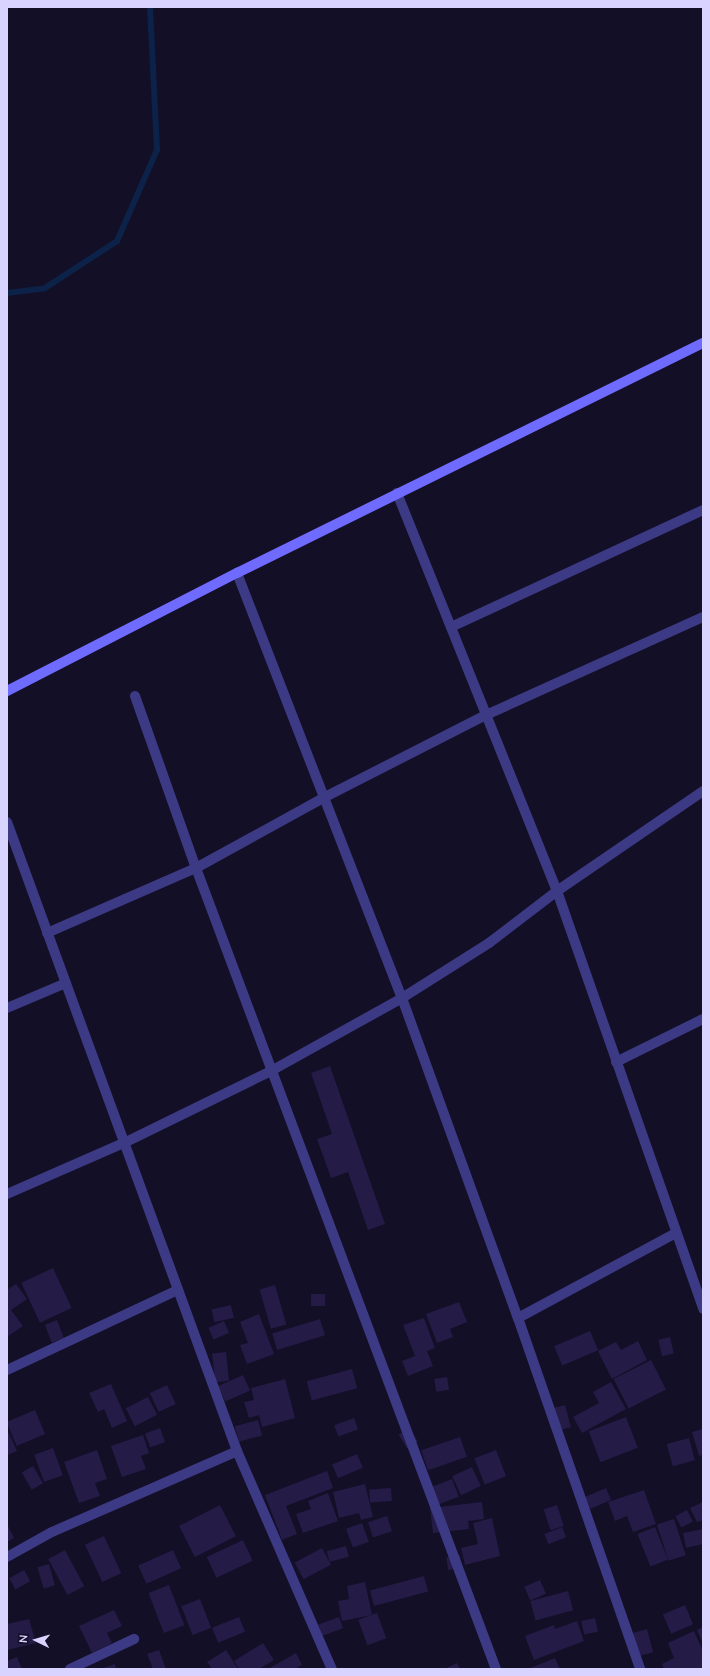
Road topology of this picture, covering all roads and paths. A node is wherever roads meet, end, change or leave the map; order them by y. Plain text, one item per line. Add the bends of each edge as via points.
1 (703, 343) edge
2 (397, 493) junction
3 (703, 510) edge
4 (237, 573) junction
5 (703, 617) edge
6 (451, 627) junction
7 (7, 691) edge
8 (135, 696) dead end
9 (486, 715) junction
10 (703, 791) edge
11 (325, 797) junction
12 (7, 822) edge
13 (196, 868) junction
14 (556, 891) junction
15 (48, 933) junction
16 (66, 983) junction
17 (402, 998) junction
18 (7, 1008) edge
19 (703, 1019) edge
20 (616, 1062) junction
21 (271, 1071) junction
22 (126, 1142) junction
23 (7, 1194) edge
24 (676, 1233) junction
25 (178, 1290) junction
26 (702, 1305) edge
27 (518, 1318) junction
28 (7, 1370) edge
29 (237, 1451) junction
30 (7, 1557) edge
31 (134, 1639) dead end
32 (70, 1669) edge
33 (332, 1669) edge
34 (496, 1669) edge
35 (640, 1669) edge

1 - 2 main road
2 - 4 main road
2 - 6 street
3 - 6 street
4 - 7 main road
4 - 11 street
5 - 9 street
6 - 9 street
8 - 13 street
9 - 11 street
9 - 14 street
10 - 14 street
11 - 13 street
11 - 17 street
12 - 15 street
13 - 15 street
13 - 21 street
14 - 17 street via 489,943
14 - 20 street
15 - 16 street
16 - 18 street
16 - 22 street
17 - 21 street
17 - 27 street
19 - 20 street
20 - 24 street
21 - 22 street
21 - 34 street
22 - 23 street
22 - 25 street
24 - 26 street
24 - 27 street
25 - 28 street
25 - 29 street
27 - 35 street
29 - 30 street via 52,1532
29 - 33 street
31 - 32 street

